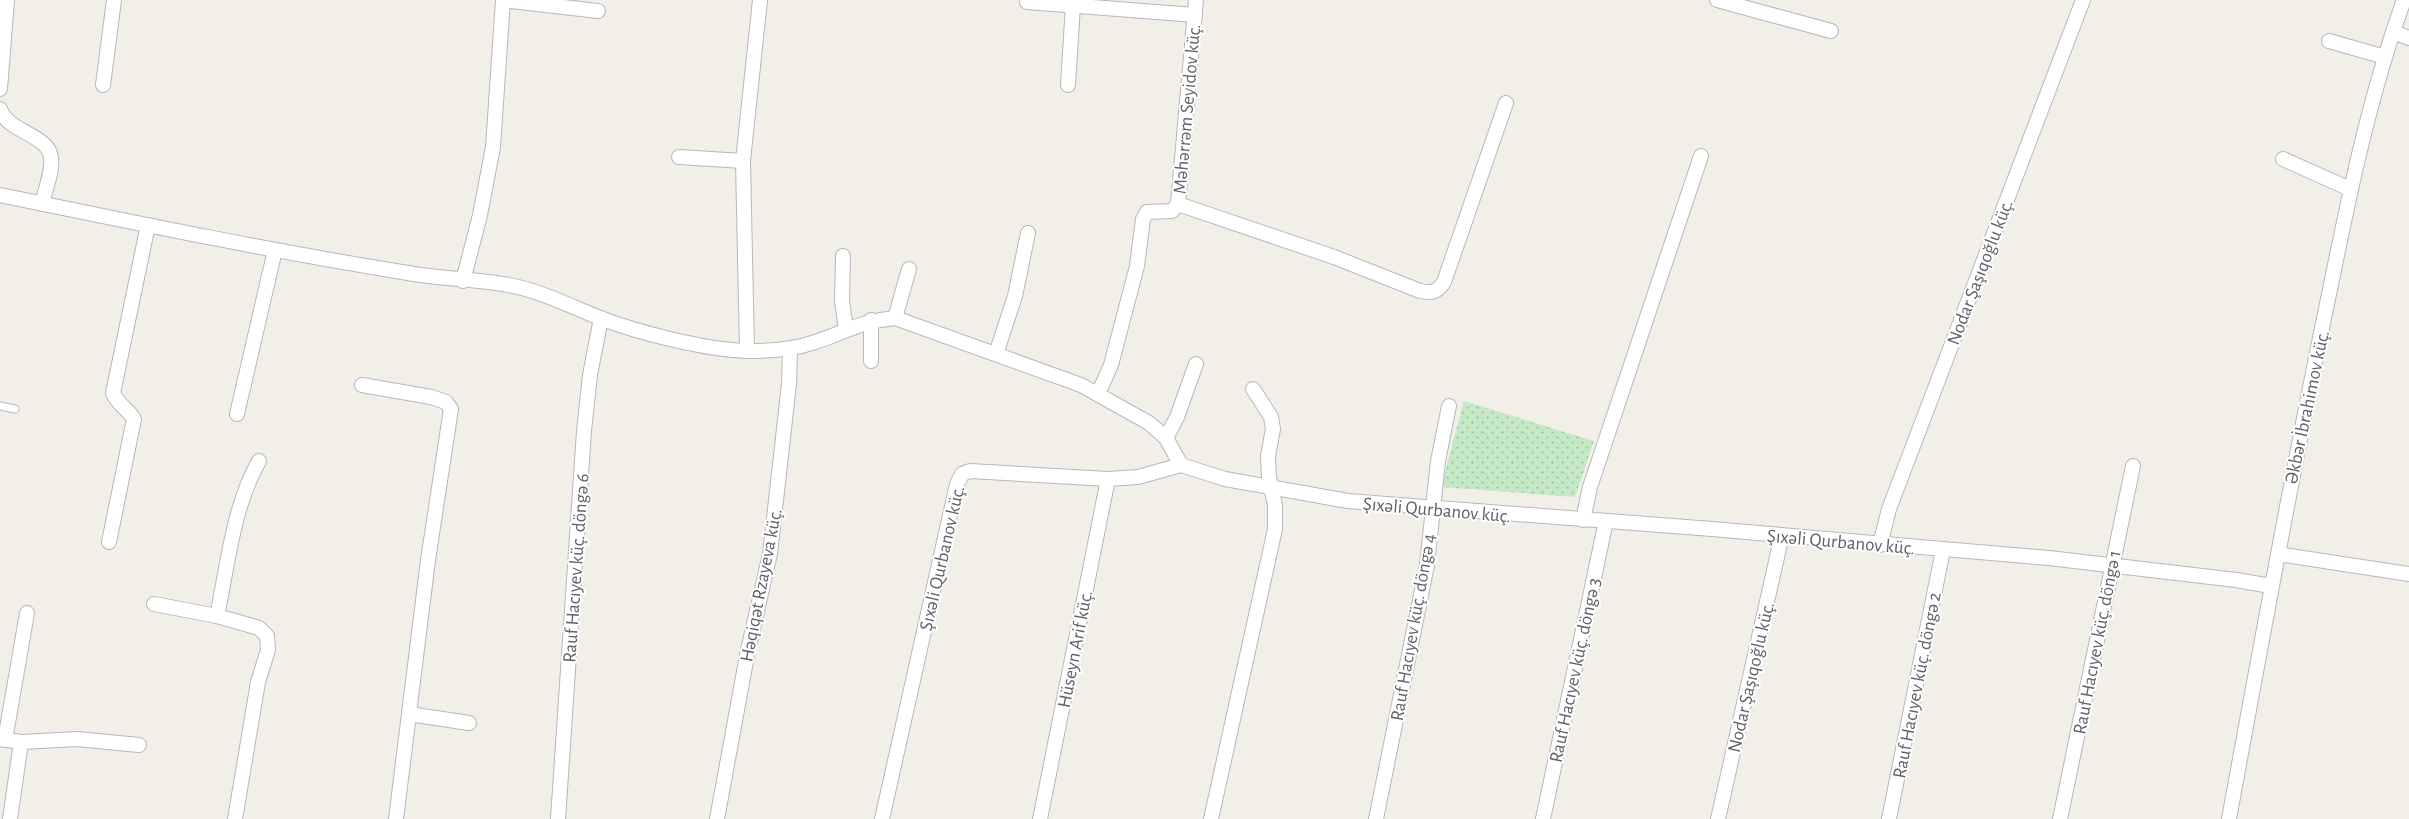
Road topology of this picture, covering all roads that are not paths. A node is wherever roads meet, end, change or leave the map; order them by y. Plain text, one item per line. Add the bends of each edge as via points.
1 (7, 0) edge
2 (114, 0) edge
3 (503, 0) edge
4 (760, 0) edge
5 (1196, 0) edge
6 (1716, 0) edge
7 (2083, 0) edge
8 (2404, 0) edge
9 (1027, 2) dead end
10 (1073, 5) junction
11 (598, 11) dead end
12 (1194, 15) junction
13 (1831, 31) dead end
14 (2392, 32) junction
15 (2409, 38) edge
16 (2329, 41) dead end
17 (2385, 57) junction
18 (103, 85) dead end
19 (1068, 85) dead end
20 (0, 89) edge
21 (1506, 103) dead end
22 (0, 109) edge
23 (1701, 156) dead end
24 (679, 157) dead end
25 (2283, 159) dead end
26 (743, 161) junction
27 (2350, 189) junction
28 (0, 195) edge
29 (42, 204) junction
30 (1178, 204) junction
31 (148, 225) junction
32 (1028, 233) dead end
33 (275, 250) junction
34 (843, 256) dead end
35 (909, 269) dead end
36 (463, 281) junction
37 (601, 318) junction
38 (895, 318) junction
39 (871, 320) junction
40 (846, 329) junction
41 (790, 349) junction
42 (747, 351) junction
43 (996, 354) junction
44 (870, 361) dead end
45 (1196, 364) dead end
46 (362, 385) dead end
47 (1253, 389) dead end
48 (1098, 394) junction
49 (0, 406) edge
50 (1449, 406) dead end
51 (15, 409) dead end
52 (237, 414) dead end
53 (1166, 438) junction
54 (259, 461) dead end
55 (1181, 465) junction
56 (2133, 466) dead end
57 (1108, 480) junction
58 (1273, 490) junction
59 (1431, 509) junction
60 (1583, 520) junction
61 (1606, 521) junction
62 (1782, 535) junction
63 (109, 542) dead end
64 (1880, 545) junction
65 (1943, 550) junction
66 (2278, 554) junction
67 (2111, 567) junction
68 (2409, 574) edge
69 (2271, 586) junction
70 (154, 604) dead end
71 (27, 613) dead end
72 (218, 616) junction
73 (409, 714) junction
74 (469, 723) dead end
75 (3, 739) edge
76 (21, 742) junction
77 (139, 745) dead end
78 (10, 819) edge
79 (235, 819) edge
80 (396, 819) edge
81 (558, 819) edge
82 (717, 819) edge
83 (882, 819) edge
84 (1040, 819) edge
85 (1211, 819) edge
86 (1376, 819) edge
87 (1543, 819) edge
88 (1718, 819) edge
89 (1889, 819) edge
90 (2060, 819) edge
91 (2229, 819) edge

1 - 20 street
2 - 18 street
3 - 11 street
3 - 36 street via 493,147
4 - 26 street
5 - 12 street, Məhərrəm Seyidov küç.
6 - 13 street
7 - 64 street, Nodar Şaşıqoğlu küç. via 1889,510
8 - 14 street, Əkbər İbrahimov küç.
9 - 10 street
10 - 12 street
10 - 19 street
12 - 30 street, Məhərrəm Seyidov küç.
14 - 15 street
14 - 17 street, Əkbər İbrahimov küç.
16 - 17 street
17 - 27 street, Əkbər İbrahimov küç.
21 - 30 street via 1444,282 1439,290 1430,293 1279,237
22 - 29 street via 9,124 42,142 49,150 52,159
23 - 60 street via 1590,487
24 - 26 street
25 - 27 street
26 - 42 street
27 - 66 street, Əkbər İbrahimov küç.
28 - 29 street
29 - 31 street
30 - 48 street, Məhərrəm Seyidov küç. via 1172,211 1148,212 1143,219 1137,266 1111,365
31 - 33 street
31 - 63 street via 113,393 134,419
32 - 43 street via 1017,289
33 - 36 street
33 - 52 street
34 - 40 street via 842,301
35 - 38 street
36 - 37 street via 509,285 536,292
37 - 42 street via 658,335
37 - 81 street, Rauf Hacıyev küç. döngə 6 via 584,431
38 - 39 street
38 - 43 street
39 - 40 street
39 - 44 street
40 - 41 street
41 - 42 street
41 - 82 street, Həqiqət Rzayeva küç. via 770,554 748,650
43 - 48 street via 1064,376
45 - 53 street
46 - 73 street via 431,397 446,402 451,409 426,569
47 - 58 street via 1271,417 1273,429 1268,456
48 - 53 street via 1149,423
49 - 51 lane
50 - 59 street, Rauf Hacıyev küç. döngə 4
53 - 55 street
54 - 72 street via 241,501
55 - 57 street, Şıxəli Qurbanov küç. via 1144,476
55 - 58 street, Şıxəli Qurbanov küç. via 1225,480
56 - 67 street, Rauf Hacıyev küç. döngə 1
57 - 83 street, Şıxəli Qurbanov küç. via 970,471 962,474 957,484
57 - 84 street, Hüseyn Arif küç.
58 - 59 street, Şıxəli Qurbanov küç. via 1348,502
58 - 85 street via 1275,529
59 - 60 street, Şıxəli Qurbanov küç.
59 - 86 street, Rauf Hacıyev küç. döngə 4 via 1427,565
60 - 61 street, Şıxəli Qurbanov küç.
61 - 62 street, Şıxəli Qurbanov küç.
61 - 87 street, Rauf Hacıyev küç. döngə 3
62 - 64 street, Şıxəli Qurbanov küç.
62 - 88 street, Nodar Şaşıqoğlu küç.
64 - 65 street, Şıxəli Qurbanov küç.
65 - 67 street, Şıxəli Qurbanov küç. via 2049,558
65 - 89 street, Rauf Hacıyev küç. döngə 2
66 - 68 street
66 - 69 street, Əkbər İbrahimov küç.
67 - 69 street, Şıxəli Qurbanov küç.
67 - 90 street, Rauf Hacıyev küç. döngə 1
69 - 91 street, Əkbər İbrahimov küç.
70 - 72 street
71 - 75 street
72 - 79 street via 259,628 267,636 268,650 258,682
73 - 74 street
73 - 80 street
75 - 76 street
76 - 77 street via 77,739
76 - 78 street

